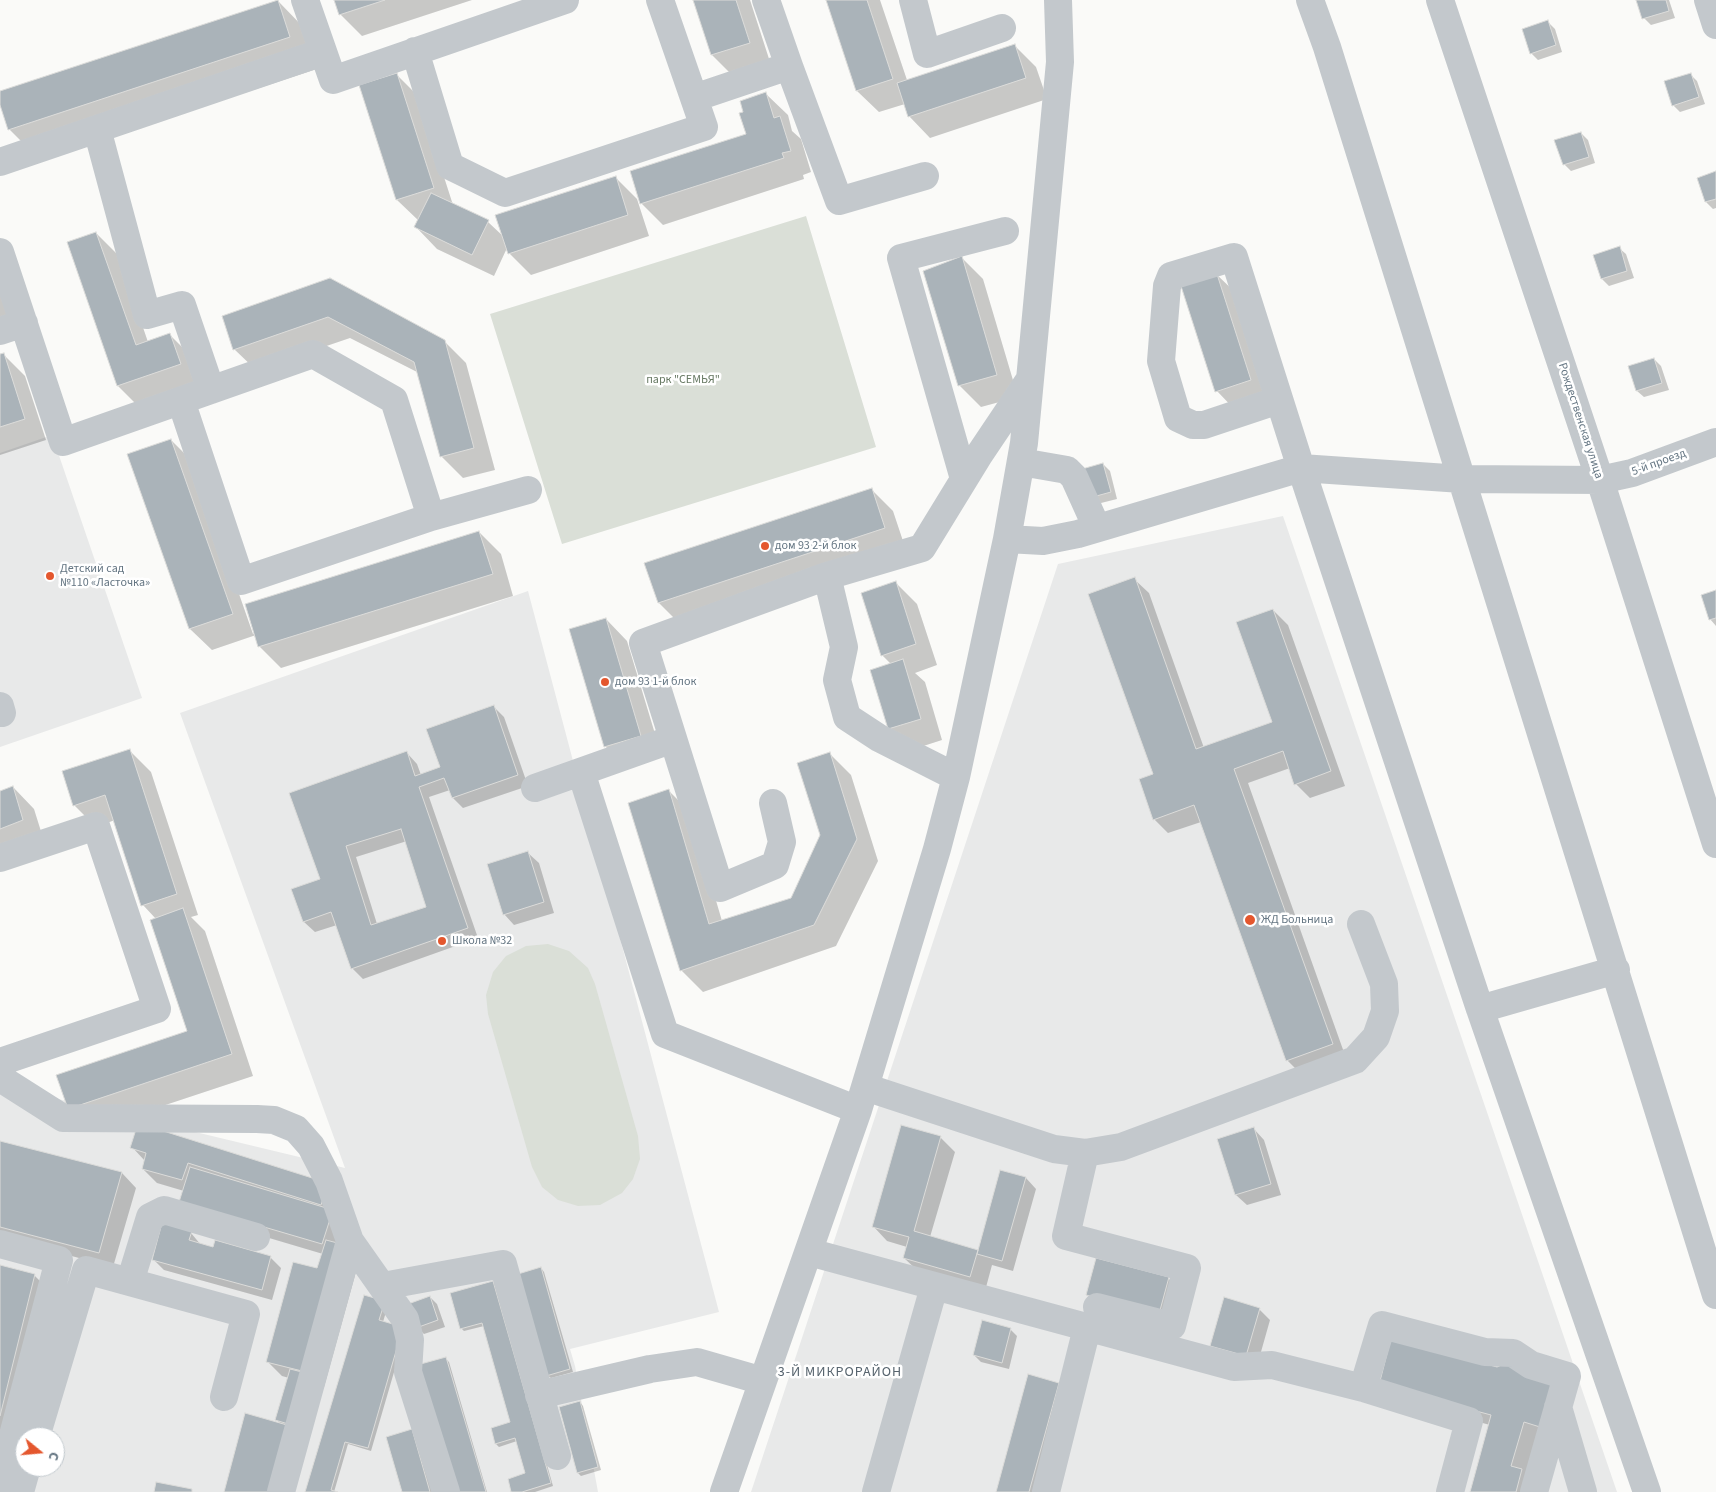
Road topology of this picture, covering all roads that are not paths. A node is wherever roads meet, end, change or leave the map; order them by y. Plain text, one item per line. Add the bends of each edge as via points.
1 (305, 0) edge
2 (565, 0) edge
3 (660, 0) edge
4 (766, 0) edge
5 (913, 0) edge
6 (1058, 0) edge
7 (1310, 0) edge
8 (1440, 0) edge
9 (1708, 0) edge
10 (1716, 25) edge
11 (1002, 28) dead end
12 (414, 51) junction
13 (323, 52) junction
14 (789, 66) junction
15 (694, 98) junction
16 (97, 129) junction
17 (0, 162) edge
18 (925, 176) dead end
19 (1005, 231) dead end
20 (0, 252) edge
21 (12, 327) edge
22 (1030, 379) junction
23 (211, 390) junction
24 (1279, 400) junction
25 (181, 401) junction
26 (1716, 442) edge
27 (1021, 462) junction
28 (1301, 468) junction
29 (964, 479) junction
30 (1462, 479) junction
31 (1600, 480) junction
32 (528, 490) dead end
33 (431, 517) junction
34 (1097, 528) junction
35 (1007, 539) junction
36 (827, 576) junction
37 (0, 706) edge
38 (0, 713) edge
39 (673, 740) junction
40 (581, 772) junction
41 (956, 777) junction
42 (535, 788) dead end
43 (773, 803) dead end
44 (1716, 844) edge
45 (0, 858) edge
46 (1361, 924) dead end
47 (1616, 970) junction
48 (1480, 1009) junction
49 (0, 1062) edge
50 (0, 1078) edge
51 (861, 1098) junction
52 (1085, 1153) junction
53 (256, 1238) dead end
54 (350, 1241) junction
55 (0, 1244) edge
56 (809, 1252) junction
57 (130, 1282) junction
58 (383, 1286) junction
59 (934, 1287) junction
60 (1716, 1295) edge
61 (1092, 1317) junction
62 (763, 1381) junction
63 (1364, 1388) junction
64 (540, 1395) junction
65 (224, 1397) dead end
66 (1558, 1407) junction
67 (39, 1427) edge
68 (557, 1456) dead end
69 (24, 1477) edge
70 (5, 1492) edge
71 (20, 1492) edge
72 (280, 1492) edge
73 (446, 1492) edge
74 (724, 1492) edge
75 (876, 1492) edge
76 (1046, 1492) edge
77 (1450, 1492) edge
78 (1534, 1492) edge
79 (1583, 1492) edge
80 (1646, 1492) edge

1 - 13 street
2 - 12 street
3 - 15 street
4 - 14 street
5 - 11 street via 927,54
6 - 22 street via 1060,62
7 - 30 street
8 - 31 street, Рождественская улица
9 - 10 street
12 - 13 street via 332,80
12 - 15 street via 450,166 505,194 704,127
13 - 16 street
14 - 15 street
14 - 18 street via 839,201
16 - 17 street
16 - 23 street via 147,315 182,305
19 - 29 street via 900,258
20 - 21 street
21 - 25 street via 63,442
22 - 27 street
22 - 29 street
23 - 25 street
23 - 33 street via 313,354 394,400
24 - 24 street via 1234,257 1171,276 1167,286 1161,361 1178,418 1193,425 1204,425
24 - 28 street
25 - 33 street via 241,581
26 - 31 street, 5-й проезд via 1632,473
27 - 34 street via 1067,470 1074,477
27 - 35 street
28 - 30 street, 5-й проезд
28 - 34 street
28 - 48 street
29 - 36 street via 922,548
30 - 31 street, 5-й проезд
30 - 47 street
31 - 44 street, Рождественская улица
32 - 33 street
34 - 35 street via 1043,541
35 - 41 street
36 - 39 street via 643,643
36 - 41 street via 844,647 837,680 847,717 879,738
37 - 38 street
39 - 40 street
39 - 43 street via 720,888 775,865 782,842
40 - 42 street
40 - 51 street via 665,1034
41 - 51 street
45 - 49 street via 96,826 157,1008
46 - 52 street via 1384,984 1385,1011 1376,1037 1355,1060 1121,1147
47 - 48 street
47 - 60 street
48 - 80 street
50 - 54 street via 63,1118 274,1120 296,1129 311,1146 329,1181
51 - 52 street via 1054,1149
51 - 56 street
52 - 61 street via 1066,1236 1187,1268 1172,1326
53 - 57 street via 164,1210 150,1217
54 - 58 street
54 - 72 street
55 - 70 street via 58,1260 5,1466
56 - 59 street
56 - 62 street
57 - 65 street via 246,1314
57 - 67 street via 86,1270
58 - 64 street via 503,1264
58 - 73 street via 406,1319 410,1340 408,1372
59 - 61 street
59 - 75 street
61 - 63 street via 1234,1367 1272,1365
61 - 76 street
62 - 64 street via 697,1362 650,1368
62 - 74 street
63 - 66 street via 1382,1325 1485,1352 1513,1353 1531,1365 1567,1376
63 - 77 street via 1469,1421
64 - 68 street
66 - 78 street
66 - 79 street
69 - 71 street

